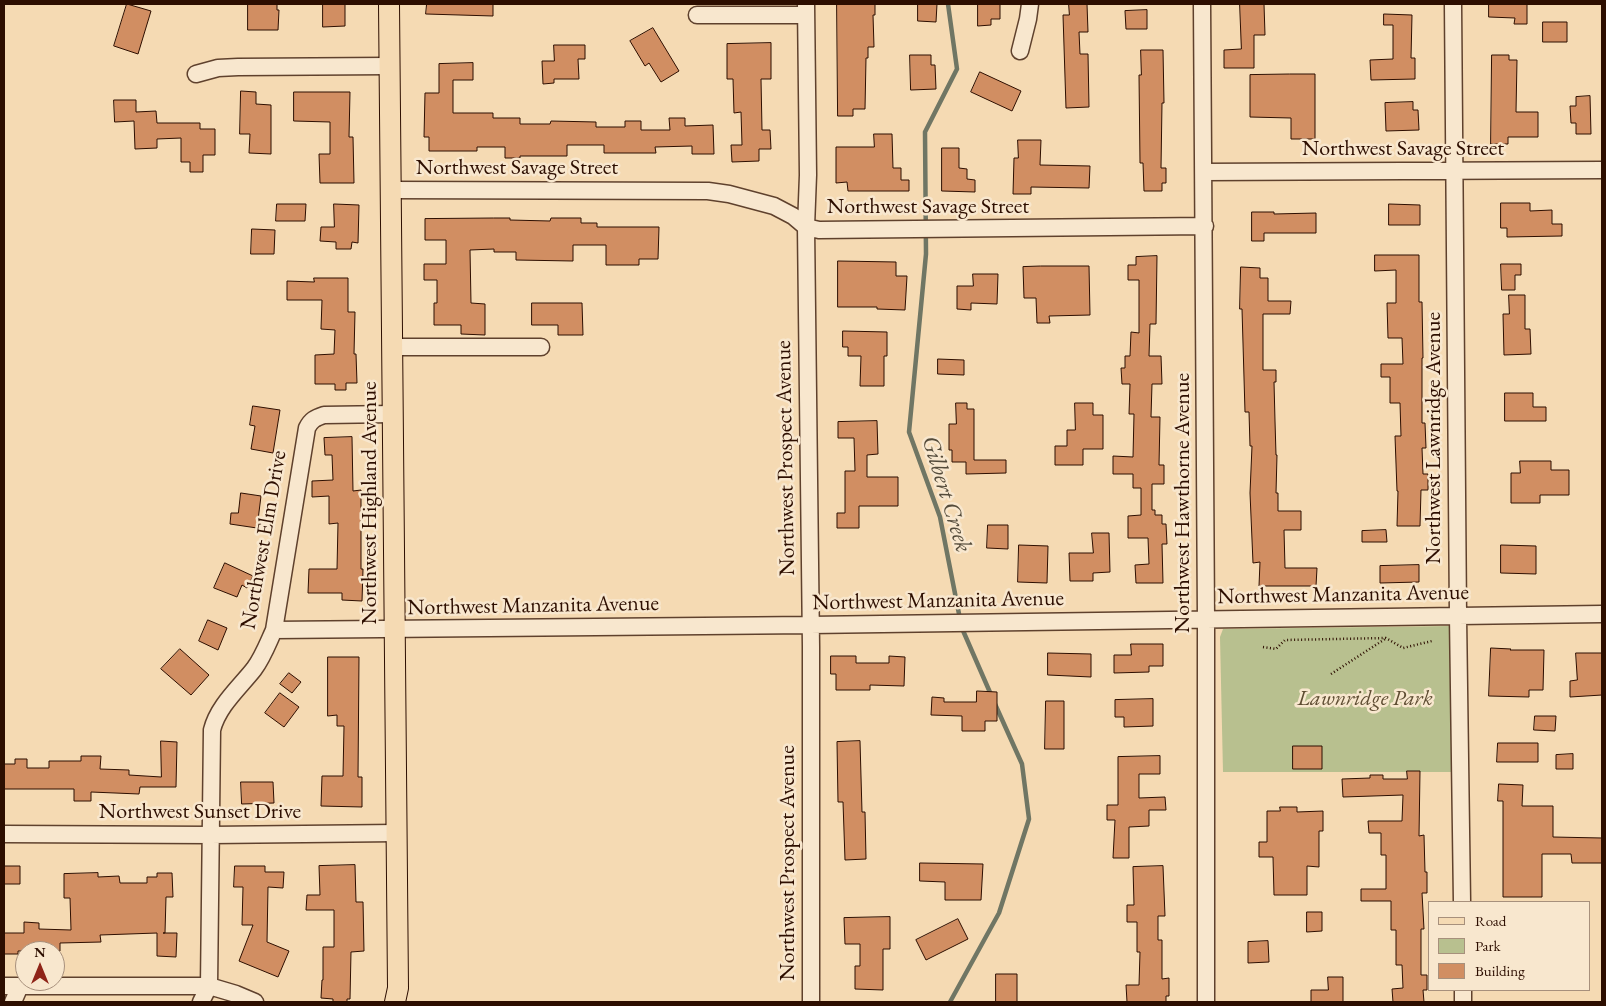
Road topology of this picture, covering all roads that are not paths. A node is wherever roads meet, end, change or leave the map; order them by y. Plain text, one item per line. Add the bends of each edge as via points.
1 (389, 4) edge
2 (1030, 4) edge
3 (1202, 4) edge
4 (1454, 4) edge
5 (806, 9) edge
6 (697, 15) dead end
7 (1020, 51) dead end
8 (389, 66) junction
9 (196, 74) dead end
10 (1602, 170) edge
11 (1455, 171) junction
12 (1204, 172) junction
13 (391, 190) junction
14 (1205, 226) junction
15 (806, 227) junction
16 (393, 346) junction
17 (541, 347) dead end
18 (393, 414) junction
19 (1602, 614) edge
20 (1458, 616) junction
21 (1206, 619) junction
22 (810, 625) junction
23 (274, 630) junction
24 (394, 630) junction
25 (397, 833) junction
26 (4, 834) edge
27 (211, 835) junction
28 (1462, 901) edge
29 (65, 986) edge
30 (209, 986) junction
31 (201, 1002) edge
32 (255, 1002) edge
33 (395, 1002) edge
34 (811, 1002) edge
35 (1206, 1002) edge

1 - 8 main road, Northwest Highland Avenue
2 - 7 street
3 - 12 street, Northwest Hawthorne Avenue
4 - 11 street, Northwest Lawnridge Avenue
5 - 6 street
5 - 15 street, Northwest Prospect Avenue
8 - 9 street via 238,67
8 - 13 main road, Northwest Highland Avenue
10 - 11 street, Northwest Savage Street
11 - 12 street, Northwest Savage Street
11 - 20 street, Northwest Lawnridge Avenue
12 - 14 street, Northwest Hawthorne Avenue
13 - 15 street, Northwest Savage Street via 708,191 774,206 794,216
13 - 16 main road, Northwest Highland Avenue
14 - 15 street, Northwest Savage Street via 880,231
14 - 21 street, Northwest Hawthorne Avenue
15 - 22 street, Northwest Prospect Avenue
16 - 17 street
16 - 18 main road, Northwest Highland Avenue
18 - 23 street, Northwest Elm Drive via 324,415 310,422
18 - 24 main road, Northwest Highland Avenue
19 - 20 street, Northwest Manzanita Avenue
20 - 21 street, Northwest Manzanita Avenue
20 - 28 street, Northwest Lawnridge Avenue
21 - 22 street, Northwest Manzanita Avenue
21 - 35 street, Northwest Hawthorne Avenue
22 - 24 street, Northwest Manzanita Avenue
22 - 34 street, Northwest Prospect Avenue
23 - 24 street, Northwest Manzanita Avenue
23 - 27 street, Northwest Elm Drive via 255,668 214,722
24 - 25 main road, Northwest Highland Avenue
25 - 27 street, Northwest Sunset Drive
25 - 33 main road, Northwest Highland Avenue via 398,988
26 - 27 street, Northwest Sunset Drive
27 - 30 street, Northwest Elm Drive
29 - 30 street
30 - 31 street, Northwest Elm Drive
30 - 32 street

